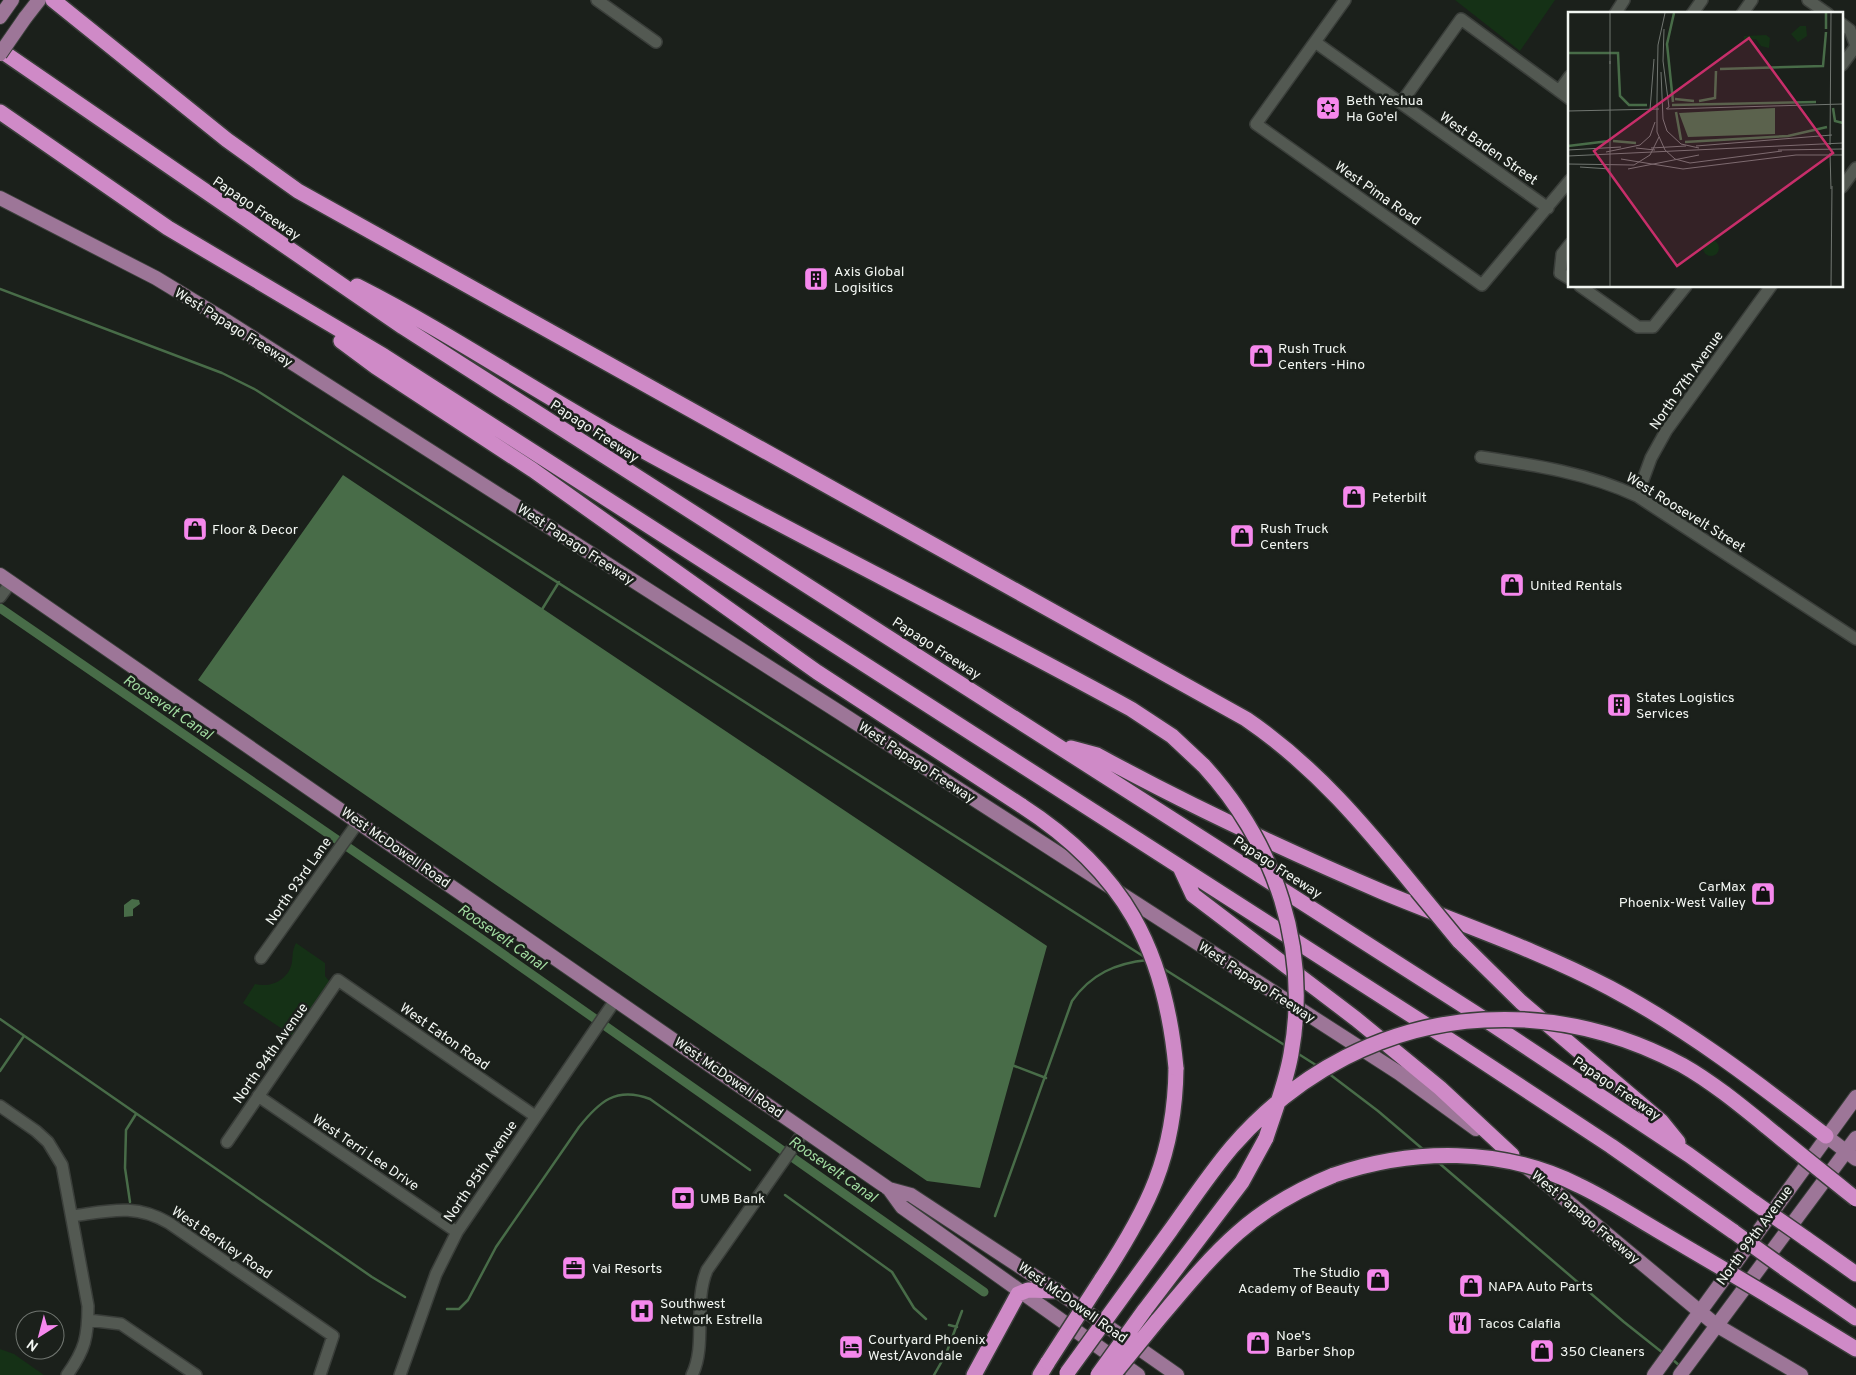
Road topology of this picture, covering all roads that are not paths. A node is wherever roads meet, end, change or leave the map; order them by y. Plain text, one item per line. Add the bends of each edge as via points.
1 (39, 0) edge
2 (53, 0) edge
3 (597, 0) edge
4 (1345, 0) edge
5 (1624, 0) edge
6 (1702, 0) edge
7 (1752, 0) edge
8 (1808, 0) edge
9 (1615, 12) edge
10 (1693, 12) edge
11 (1743, 12) edge
12 (1825, 12) edge
13 (1844, 26) edge
14 (656, 42) dead end
15 (1316, 42) junction
16 (0, 52) edge
17 (1844, 62) edge
18 (1568, 79) edge
19 (1559, 91) junction
20 (1568, 98) edge
21 (1401, 103) junction
22 (0, 112) edge
23 (1856, 168) edge
24 (1568, 183) edge
25 (1844, 184) edge
26 (0, 198) edge
27 (1548, 208) junction
28 (1568, 246) edge
29 (309, 262) junction
30 (1568, 278) edge
31 (1583, 288) edge
32 (1684, 288) edge
33 (1770, 288) edge
34 (284, 298) junction
35 (1481, 457) dead end
36 (1637, 496) junction
37 (6, 578) edge
38 (0, 597) edge
39 (1856, 639) edge
40 (1055, 743) junction
41 (359, 821) junction
42 (1180, 867) junction
43 (261, 958) dead end
44 (338, 980) joint
45 (616, 999) junction
46 (258, 1096) junction
47 (1856, 1097) edge
48 (0, 1106) edge
49 (535, 1116) junction
50 (805, 1130) junction
51 (1826, 1136) junction
52 (1856, 1138) edge
53 (227, 1142) dead end
54 (1512, 1155) junction
55 (1689, 1155) junction
56 (1851, 1155) edge
57 (889, 1188) junction
58 (1856, 1199) edge
59 (72, 1216) junction
60 (457, 1232) junction
61 (1856, 1274) edge
62 (1057, 1291) junction
63 (1020, 1293) junction
64 (1699, 1312) junction
65 (1856, 1318) edge
66 (88, 1320) junction
67 (1716, 1325) junction
68 (1856, 1349) edge
69 (1044, 1369) edge
70 (1066, 1374) edge
71 (1655, 1374) edge
72 (67, 1375) edge
73 (196, 1375) edge
74 (320, 1375) edge
75 (400, 1375) edge
76 (692, 1375) edge
77 (974, 1375) edge
78 (1098, 1375) edge
79 (1113, 1375) edge
80 (1138, 1375) edge
81 (1177, 1375) edge
82 (1680, 1375) edge
83 (1801, 1375) edge

1 - 16 main road, bridge
2 - 55 highway, bridge via 212,129 298,191 1246,720 1276,740 1335,793 1367,828 1459,941 1515,997 1661,1121
3 - 14 street
4 - 15 street
5 - 9 street
6 - 10 street
7 - 11 street
8 - 12 street
13 - 17 street via 1850,30 1856,46
15 - 21 street, West Baden Street
15 - 27 street, West Pima Road via 1256,124 1482,285
16 - 29 highway, Papago Freeway
18 - 19 street
19 - 20 street
19 - 21 street via 1461,20
21 - 27 street, West Baden Street
22 - 34 highway via 168,228
23 - 25 street
24 - 27 street
26 - 54 main road, West Papago Freeway via 156,278 242,331 1391,1068
28 - 30 street via 1562,254 1560,273
29 - 40 highway, Papago Freeway via 402,327
29 - 78 highway, bridge via 410,313 522,383 619,438 1132,709 1172,736 1229,795 1251,828 1280,891 1291,932 1296,980 1294,1038 1283,1088 1266,1138 1242,1182
31 - 32 street via 1638,326 1654,327
33 - 36 street, North 97th Avenue via 1666,432
34 - 42 highway via 392,362
34 - 69 highway, bridge via 376,367 533,470 787,651 1022,806 1074,843 1115,888 1151,951 1166,996 1176,1068 1170,1134 1157,1180 1133,1231
35 - 36 street, West Roosevelt Street via 1594,478
36 - 39 street, West Roosevelt Street
37 - 38 street
37 - 41 main road, West McDowell Road
40 - 51 highway via 1097,755 1274,844 1544,956 1610,988 1669,1022
40 - 55 highway, Papago Freeway
41 - 43 street, North 93rd Lane
41 - 45 main road, West McDowell Road
42 - 54 highway via 1193,894 1356,1019 1440,1088
42 - 65 highway, bridge via 1505,1077
44 - 46 street, North 94th Avenue
44 - 49 street, West Eaton Road
45 - 49 street, North 95th Avenue
45 - 50 main road, West McDowell Road
46 - 53 street, North 94th Avenue
46 - 60 street, West Terri Lee Drive
47 - 51 main road, North 99th Avenue
48 - 59 street via 36,1131 56,1154 65,1177
49 - 60 street, North 95th Avenue
50 - 57 main road, West McDowell Road
50 - 76 street via 704,1278 696,1364
51 - 56 main road
51 - 64 main road, North 99th Avenue
52 - 56 main road, North 99th Avenue
54 - 64 main road, West Papago Freeway
55 - 61 highway, Papago Freeway, bridge
56 - 67 main road, North 99th Avenue
57 - 62 main road, West McDowell Road via 911,1195
57 - 63 main road, West McDowell Road via 902,1208
58 - 70 highway, bridge via 1702,1077 1634,1043 1585,1027 1542,1021 1496,1019 1438,1025 1395,1036 1336,1062 1290,1090 1261,1116 1217,1165
59 - 66 street
59 - 74 street, West Berkley Road via 130,1209 155,1214 333,1336
60 - 75 street, North 95th Avenue via 436,1274
62 - 63 highway via 1028,1290
62 - 81 main road, West McDowell Road
63 - 77 highway
63 - 80 main road, West McDowell Road
64 - 67 main road, West Papago Freeway
64 - 71 main road, North 99th Avenue
66 - 72 street via 83,1352
66 - 73 street via 121,1324
67 - 82 main road, North 99th Avenue
67 - 83 main road, West Papago Freeway
68 - 79 highway, bridge via 1599,1196 1556,1175 1517,1163 1459,1155 1416,1156 1375,1162 1334,1175 1293,1193 1246,1223 1208,1260

